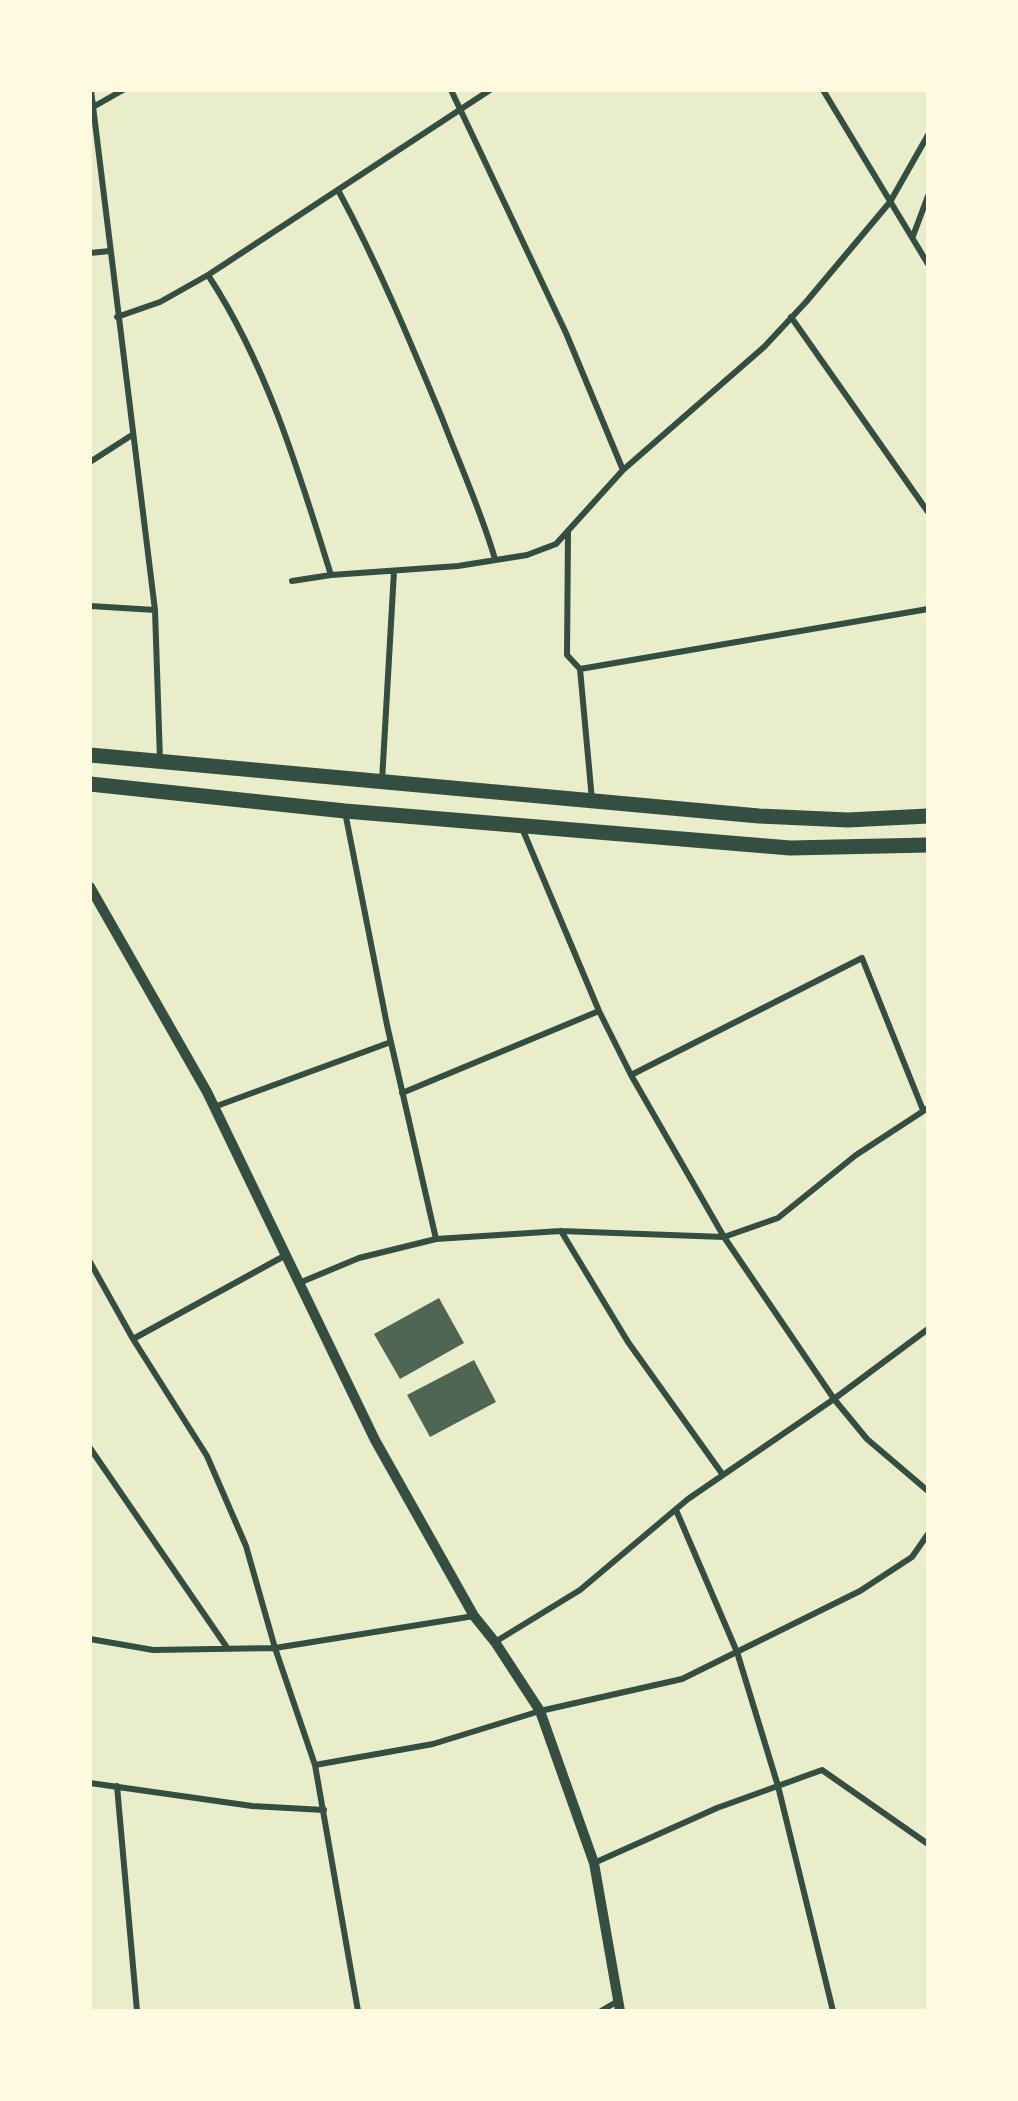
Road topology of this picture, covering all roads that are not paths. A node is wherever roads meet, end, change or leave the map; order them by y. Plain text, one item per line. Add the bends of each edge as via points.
1 (91, 90) edge
2 (123, 90) edge
3 (451, 90) edge
4 (490, 90) edge
5 (823, 90) edge
6 (93, 107) junction
7 (458, 110) junction
8 (928, 135) edge
9 (98, 155) junction
10 (90, 157) edge
11 (338, 190) junction
12 (928, 196) edge
13 (890, 202) junction
14 (913, 236) junction
15 (110, 250) junction
16 (90, 253) edge
17 (928, 264) edge
18 (207, 275) junction
19 (117, 317) junction
20 (791, 318) junction
21 (132, 435) junction
22 (90, 462) edge
23 (623, 470) junction
24 (928, 512) edge
25 (568, 531) junction
26 (495, 559) junction
27 (394, 571) junction
28 (331, 575) junction
29 (292, 581) dead end
30 (90, 606) edge
31 (928, 609) edge
32 (155, 610) junction
33 (580, 669) junction
34 (90, 755) edge
35 (160, 762) junction
36 (382, 782) junction
37 (90, 783) edge
38 (592, 801) junction
39 (345, 811) junction
40 (928, 816) edge
41 (520, 825) junction
42 (928, 845) edge
43 (90, 888) edge
44 (598, 1011) junction
45 (391, 1042) junction
46 (631, 1075) junction
47 (402, 1093) junction
48 (214, 1107) junction
49 (926, 1109) edge
50 (561, 1231) junction
51 (724, 1237) junction
52 (436, 1239) junction
53 (286, 1255) junction
54 (90, 1262) edge
55 (299, 1283) junction
56 (928, 1329) edge
57 (133, 1339) junction
58 (834, 1399) junction
59 (90, 1448) edge
60 (723, 1475) junction
61 (928, 1491) edge
62 (676, 1510) junction
63 (928, 1534) edge
64 (474, 1616) junction
65 (90, 1639) edge
66 (495, 1642) junction
67 (275, 1648) junction
68 (228, 1649) junction
69 (737, 1652) junction
70 (540, 1711) junction
71 (315, 1766) junction
72 (90, 1783) edge
73 (117, 1786) junction
74 (778, 1786) junction
75 (324, 1810) junction
76 (928, 1844) edge
77 (594, 1863) junction
78 (619, 2006) edge
79 (137, 2011) edge
80 (358, 2011) edge
81 (601, 2011) edge
82 (833, 2011) edge

1 - 6 street
2 - 6 street
3 - 7 street
4 - 7 street
5 - 13 street
6 - 9 street
7 - 11 street
7 - 23 street via 566,333
8 - 13 street
9 - 10 street
9 - 15 street
11 - 18 street
11 - 26 street via 369,248 423,372 486,527
12 - 14 street
13 - 14 street
13 - 20 street
14 - 17 street
15 - 16 street
15 - 19 street
18 - 19 street via 160,302
18 - 28 street via 234,314 265,385 299,472
19 - 21 street
20 - 23 street via 764,347
20 - 24 street
21 - 22 street
21 - 32 street
23 - 25 street
25 - 26 street via 556,544 527,555
25 - 33 street via 567,655
26 - 27 street
27 - 28 street
27 - 36 street
28 - 29 street
30 - 32 street
31 - 33 street
32 - 35 street
33 - 38 street
34 - 35 highway
35 - 36 highway
36 - 38 highway
37 - 39 highway
38 - 40 highway via 848,820
39 - 41 highway
39 - 45 street
41 - 42 highway via 790,848
41 - 44 street
43 - 48 street
44 - 46 street
44 - 47 street
45 - 47 street
45 - 48 street
46 - 49 street via 862,958
46 - 51 street
47 - 52 street
48 - 53 street
49 - 51 street via 856,1155 778,1218
50 - 51 street
50 - 52 street
50 - 60 street via 628,1342
51 - 58 street
52 - 55 street via 359,1257
53 - 55 street
53 - 57 street
54 - 57 street
55 - 64 street via 375,1440
56 - 58 street
57 - 67 street via 207,1456 246,1546
58 - 60 street
58 - 61 street via 867,1439
59 - 68 street
60 - 62 street
62 - 66 street via 580,1590
62 - 69 street
63 - 69 street via 912,1557 860,1592
64 - 66 street
64 - 67 street
65 - 68 street via 153,1650
66 - 70 street
67 - 68 street
67 - 71 street
69 - 70 street via 682,1679
69 - 74 street
70 - 71 street via 433,1743
70 - 77 street
71 - 75 street
72 - 73 street
73 - 75 street via 252,1806
73 - 79 street
74 - 76 street via 822,1770
74 - 77 street via 717,1808
74 - 82 street
75 - 80 street
77 - 78 street
78 - 81 street

